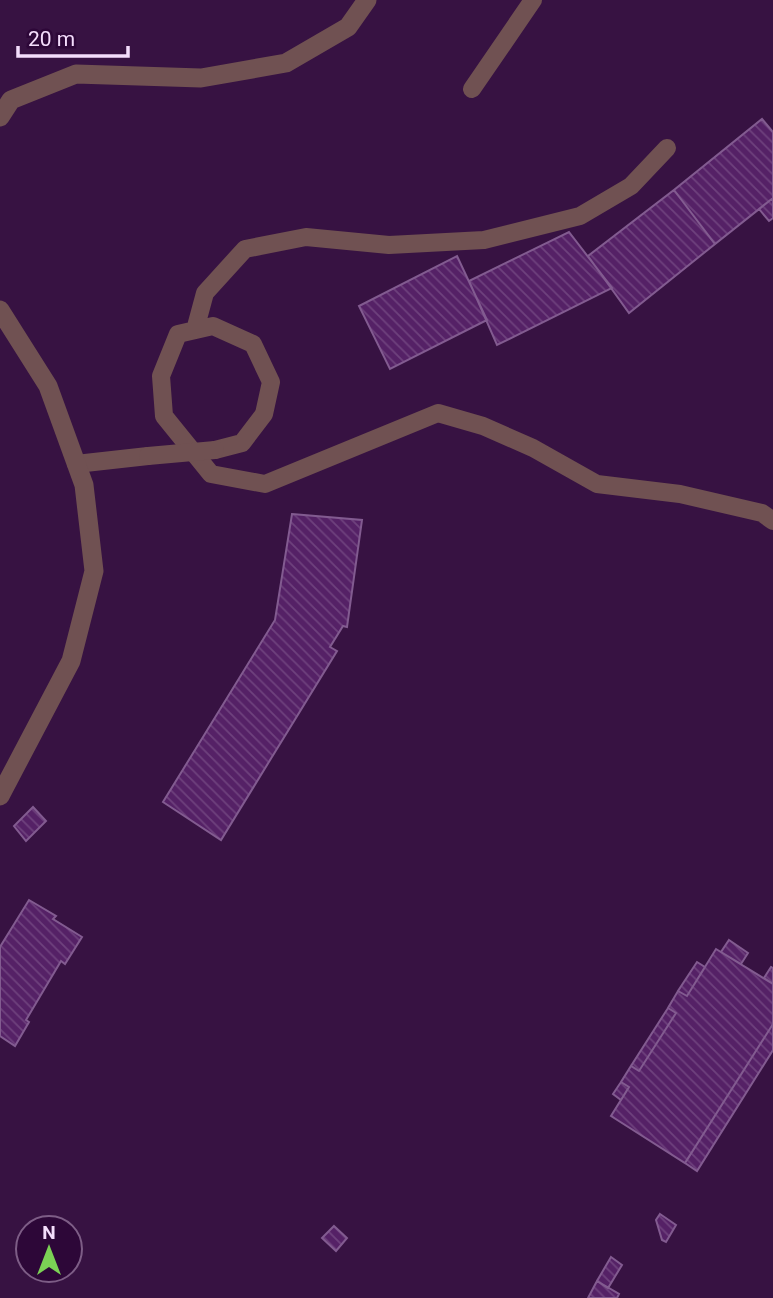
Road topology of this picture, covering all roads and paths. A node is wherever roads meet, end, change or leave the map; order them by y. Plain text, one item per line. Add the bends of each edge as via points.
1 (367, 0) edge
2 (533, 0) edge
3 (472, 89) dead end
4 (0, 117) edge
5 (667, 148) dead end
6 (0, 310) edge
7 (195, 330) junction
8 (76, 464) junction
9 (773, 521) edge
10 (0, 796) edge

1 - 4 street via 348,27 286,63 201,78 76,74 11,100
2 - 3 lane
5 - 7 lane via 631,186 580,216 484,240 389,245 306,236 245,249 205,293
6 - 8 street via 48,386
7 - 8 lane, bridge via 213,326 253,344 271,382 264,414 242,443 215,450
7 - 9 lane via 178,334 161,376 164,416 211,474 265,484 438,413 533,448 597,484 680,494 762,513
8 - 10 street via 84,485 94,572 71,661

